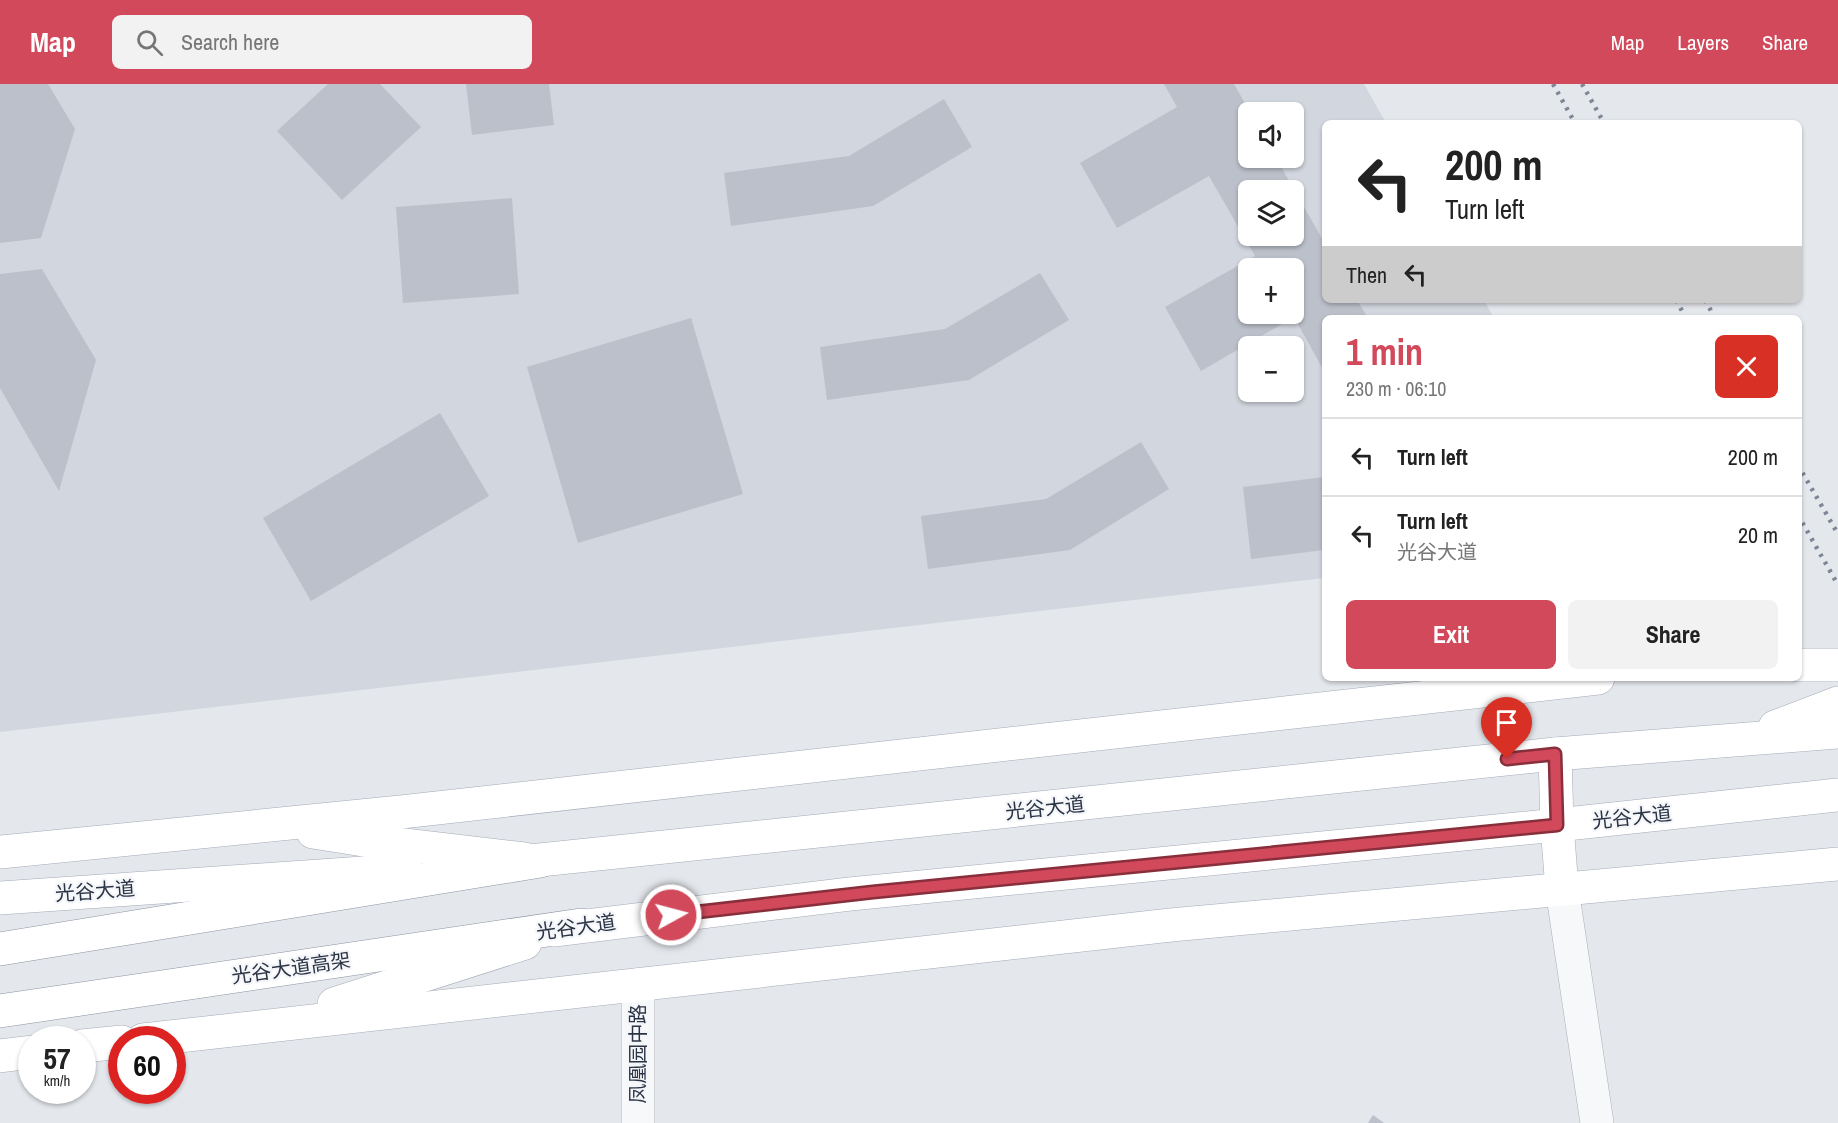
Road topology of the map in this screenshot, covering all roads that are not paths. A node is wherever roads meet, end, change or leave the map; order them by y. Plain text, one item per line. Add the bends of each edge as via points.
1 (1838, 664) edge
2 (1802, 665) edge
3 (1571, 681) edge
4 (1838, 703) edge
5 (1838, 732) edge
6 (1739, 740) junction
7 (1555, 754) junction
8 (1838, 795) edge
9 (1692, 810) junction
10 (1838, 810) edge
11 (273, 825) junction
12 (1557, 825) junction
13 (0, 852) edge
14 (540, 861) junction
15 (1838, 864) edge
16 (1562, 889) junction
17 (0, 898) edge
18 (581, 925) junction
19 (0, 950) edge
20 (638, 985) junction
21 (0, 1011) edge
22 (270, 1025) junction
23 (0, 1027) edge
24 (186, 1035) edge
25 (18, 1054) edge
26 (0, 1056) edge
27 (638, 1123) edge
28 (1597, 1123) edge

1 - 2 main road
3 - 11 main road
4 - 6 main road
5 - 6 main road, 光谷大道
6 - 7 main road, 光谷大道
7 - 12 main road
7 - 14 main road, 光谷大道
8 - 9 main road, 光谷大道
9 - 10 main road
9 - 12 main road, 光谷大道
11 - 13 main road
11 - 14 main road
12 - 16 main road
12 - 18 main road, 光谷大道
14 - 17 main road, 光谷大道
14 - 19 main road
15 - 16 main road
16 - 20 main road via 1159,927
16 - 28 street
18 - 21 main road, 光谷大道高架
18 - 22 main road
18 - 23 main road, 光谷大道
20 - 22 main road
20 - 27 street, 凤凰园中路
22 - 24 main road
25 - 26 main road

